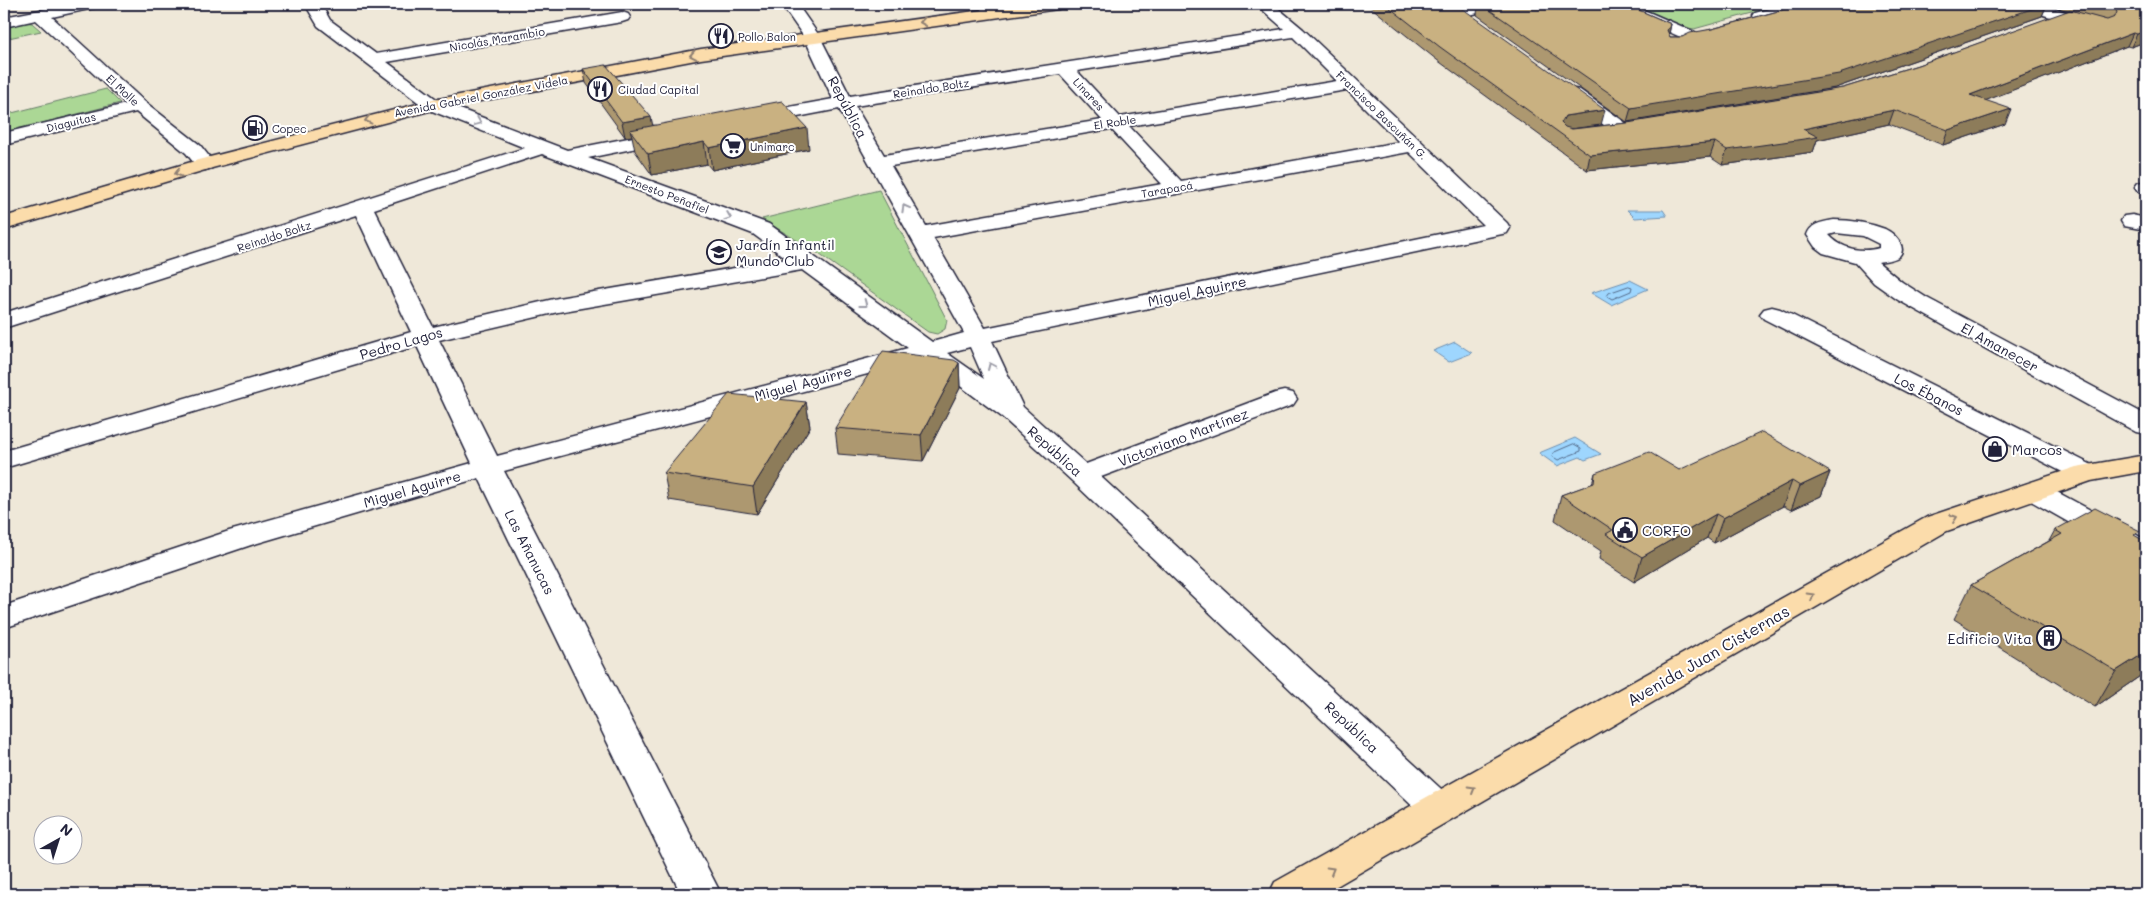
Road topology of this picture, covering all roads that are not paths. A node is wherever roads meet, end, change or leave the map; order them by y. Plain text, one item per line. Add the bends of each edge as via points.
1 (92, 4) edge
2 (313, 4) edge
3 (789, 4) edge
4 (1058, 4) edge
5 (1264, 4) edge
6 (1500, 4) edge
7 (1618, 4) edge
8 (1803, 4) edge
9 (2020, 4) edge
10 (989, 8) edge
11 (1454, 8) edge
12 (40, 15) junction
13 (2064, 16) junction
14 (622, 17) dead end
15 (1746, 21) edge
16 (4, 22) edge
17 (1475, 23) edge
18 (2036, 26) edge
19 (2102, 26) edge
20 (1709, 31) edge
21 (1297, 32) junction
22 (1691, 36) junction
23 (812, 37) junction
24 (1674, 44) edge
25 (372, 60) junction
26 (1063, 67) junction
27 (1351, 84) junction
28 (1561, 85) edge
29 (844, 102) junction
30 (433, 105) junction
31 (139, 106) junction
32 (1115, 122) junction
33 (739, 123) edge
34 (1643, 127) edge
35 (1623, 130) junction
36 (1596, 133) edge
37 (681, 134) edge
38 (4, 139) edge
39 (1414, 145) junction
40 (543, 148) junction
41 (566, 156) junction
42 (880, 162) junction
43 (205, 164) junction
44 (1176, 187) junction
45 (363, 208) junction
46 (4, 224) edge
47 (1499, 228) joint
48 (920, 234) junction
49 (1862, 257) dead end
50 (807, 262) junction
51 (1772, 314) dead end
52 (4, 321) edge
53 (424, 336) junction
54 (978, 337) junction
55 (927, 351) junction
56 (1284, 399) dead end
57 (1011, 411) junction
58 (2146, 426) edge
59 (4, 460) edge
60 (2144, 465) edge
61 (488, 467) junction
62 (2086, 473) junction
63 (1082, 474) junction
64 (2034, 491) junction
65 (2146, 553) edge
66 (4, 617) edge
67 (1438, 808) junction
68 (701, 894) edge
69 (1289, 894) edge

1 - 12 street
2 - 25 street, Ernesto Peñafiel via 324,23
3 - 23 street, República
4 - 10 main road, Avenida Gabriel González Videla
5 - 21 street, Francisco Bascuñán G.
6 - 11 street
7 - 22 street
8 - 15 street
9 - 13 street
10 -> 23 main road, Avenida Gabriel González Videla
11 - 17 street
12 - 16 street
12 - 31 street, El Molle
13 - 18 street
13 - 19 street
14 - 25 street, Nicolás Marambio
20 - 22 street
21 - 26 street, Reinaldo Boltz
21 - 27 street, Francisco Bascuñán G.
22 - 24 street
23 - 29 street, República
23 -> 30 main road, Avenida Gabriel González Videla via 701,54
25 - 30 street, Ernesto Peñafiel
26 - 29 street, Reinaldo Boltz
26 - 32 street, Linares
27 - 32 street, El Roble
27 - 39 street, Francisco Bascuñán G.
28 - 35 street
29 - 33 street, Reinaldo Boltz
29 - 42 street, República
30 -> 40 street, Ernesto Peñafiel
30 -> 43 main road, Avenida Gabriel González Videla
31 - 38 street, Diaguitas
31 - 43 street, El Molle via 193,149
32 - 42 street, El Roble
32 - 44 street, Linares
34 - 35 street
35 - 36 street
37 - 41 street
39 - 44 street, Tarapacá
39 - 47 street, Francisco Bascuñán G.
40 - 41 street, Ernesto Peñafiel
40 - 45 street, Reinaldo Boltz
41 -> 50 street, Ernesto Peñafiel via 761,229
48 -> 42 street, República
43 -> 46 main road, Avenida Gabriel González Videla
44 - 48 street, Tarapacá
45 - 52 street, Reinaldo Boltz
45 - 53 street, Las Añanucas
47 - 54 street, Miguel Aguirre
48 - 54 street, República
49 - 58 street, El Amanecer via 1870,269 1895,289
50 - 53 street, Pedro Lagos via 558,305
50 -> 55 street, Ernesto Peñafiel
51 - 62 street, Los Ébanos
53 - 59 street, Pedro Lagos
53 - 61 street, Las Añanucas
54 - 55 street, Miguel Aguirre
57 -> 54 street, República
55 - 57 street, Ernesto Peñafiel
55 - 61 street, Miguel Aguirre
56 - 63 street, Victoriano Martínez
57 - 63 street, República
60 - 62 main road, Avenida Juan Cisternas
61 - 66 street, Miguel Aguirre via 240,538
61 - 68 street, Las Añanucas
62 - 64 main road, Avenida Juan Cisternas
63 - 67 street, República
64 - 65 street
67 -> 64 main road, Avenida Juan Cisternas via 1937,524
69 -> 67 main road, Avenida Juan Cisternas

